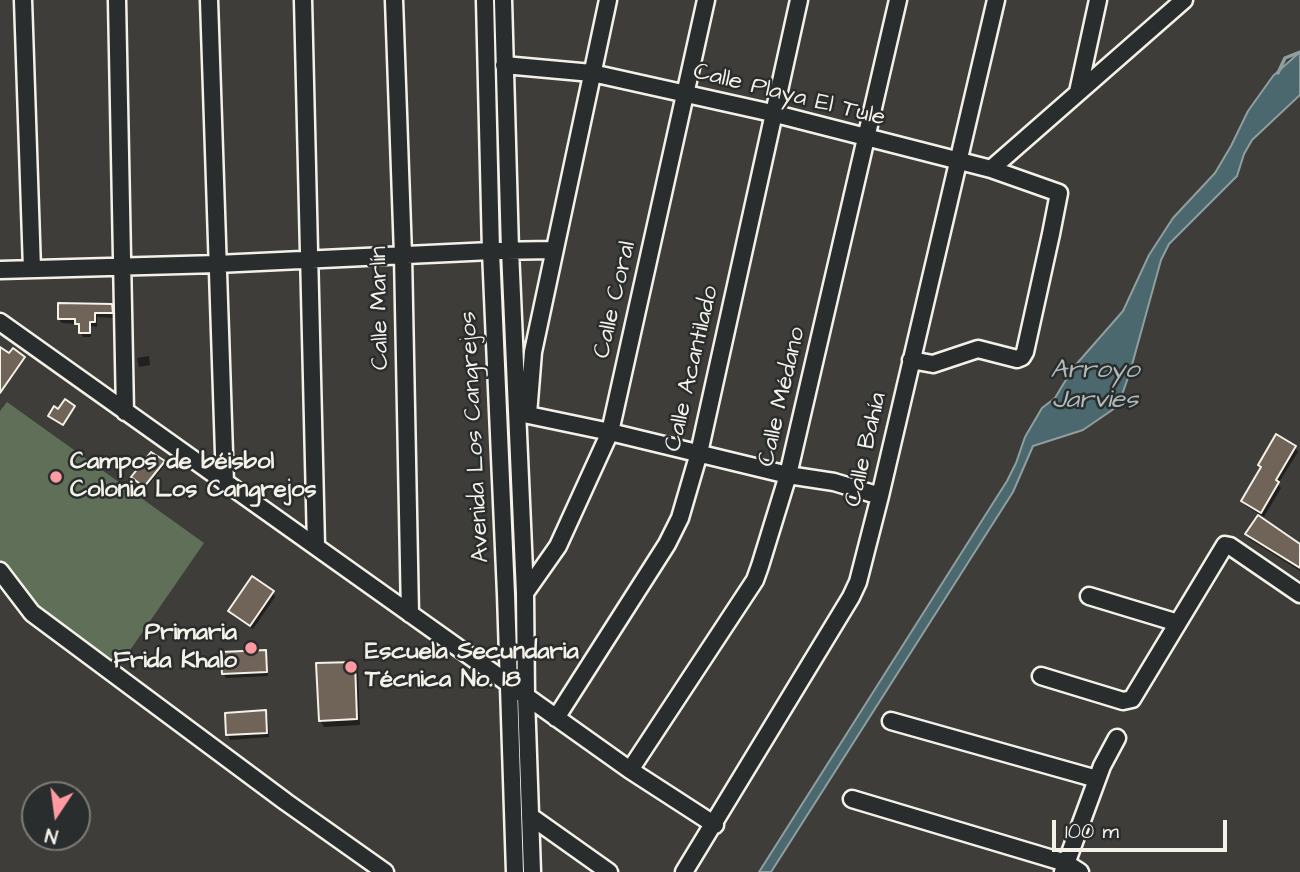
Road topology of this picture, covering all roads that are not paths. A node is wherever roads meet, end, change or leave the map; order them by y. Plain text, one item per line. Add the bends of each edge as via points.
1 (23, 0) edge
2 (117, 0) edge
3 (209, 0) edge
4 (303, 0) edge
5 (394, 0) edge
6 (485, 0) edge
7 (503, 0) edge
8 (608, 0) edge
9 (706, 0) edge
10 (799, 0) edge
11 (898, 0) edge
12 (996, 0) edge
13 (1098, 0) edge
14 (1184, 0) edge
15 (504, 65) junction
16 (592, 73) junction
17 (1077, 92) junction
18 (685, 94) junction
19 (772, 113) junction
20 (867, 137) junction
21 (957, 162) junction
22 (991, 169) junction
23 (510, 250) junction
24 (554, 250) junction
25 (491, 251) junction
26 (403, 255) junction
27 (308, 259) junction
28 (217, 264) junction
29 (124, 267) junction
30 (32, 269) junction
31 (0, 270) edge
32 (0, 322) edge
33 (911, 360) junction
34 (125, 412) junction
35 (522, 414) junction
36 (610, 432) junction
37 (699, 453) junction
38 (788, 475) junction
39 (225, 483) junction
40 (880, 496) junction
41 (316, 545) junction
42 (0, 571) edge
43 (526, 593) junction
44 (1300, 594) edge
45 (1089, 596) dead end
46 (410, 614) junction
47 (1178, 623) junction
48 (1041, 676) dead end
49 (508, 684) junction
50 (526, 697) junction
51 (556, 718) junction
52 (891, 721) dead end
53 (1117, 738) dead end
54 (630, 770) junction
55 (1097, 779) junction
56 (852, 799) dead end
57 (530, 816) junction
58 (715, 825) junction
59 (1070, 869) edge
60 (385, 872) edge
61 (515, 872) edge
62 (532, 872) edge
63 (609, 872) edge
64 (684, 872) edge

1 - 30 street
2 - 29 street
3 - 28 street
4 - 27 street
5 - 26 street, Calle Marlín
6 - 25 street, Avenida Los Cangrejos
7 - 15 street, Avenida Los Cangrejos
8 - 16 street
9 - 18 street, Calle Coral
10 - 19 street, Calle Acantilado
11 - 20 street, Calle Médano
12 - 21 street, Calle Bahía
13 - 17 street
14 - 17 street
15 - 16 street, Calle Playa El Tule
15 - 23 street, Avenida Los Cangrejos
16 - 18 street, Calle Playa El Tule
16 - 24 street
17 - 22 street
18 - 19 street, Calle Playa El Tule
18 - 36 street, Calle Coral
19 - 20 street, Calle Playa El Tule
19 - 37 street, Calle Acantilado
20 - 21 street, Calle Playa El Tule
20 - 38 street, Calle Médano
21 - 22 street, Calle Playa El Tule
21 - 33 street, Calle Bahía
22 - 33 street, Calle Playa El Tule via 1059,193 1025,352 1017,359 978,349 933,364
23 - 24 street
23 - 25 street
23 - 35 street, Avenida Los Cangrejos
24 - 35 street
25 - 26 street
25 - 49 street, Avenida Los Cangrejos
26 - 27 street
26 - 46 street, Calle Marlín
27 - 28 street
27 - 41 street
28 - 29 street
28 - 39 street
29 - 30 street
29 - 34 street
30 - 31 street
32 - 34 street
33 - 40 street, Calle Bahía
34 - 39 street
35 - 36 street
35 - 43 street, Avenida Los Cangrejos
36 - 37 street
36 - 43 street, Calle Coral via 558,546
37 - 38 street
37 - 51 street, Calle Acantilado via 674,532
38 - 40 street
38 - 54 street, Calle Médano via 755,580
39 - 41 street
40 - 58 street, Calle Bahía via 851,597
41 - 46 street
42 - 60 street via 32,613
43 - 50 street, Avenida Los Cangrejos
44 - 47 street via 1230,546 1222,547
45 - 47 street
46 - 49 street
47 - 48 street via 1128,701
49 - 50 street
49 - 61 street, Avenida Los Cangrejos
50 - 51 street
50 - 57 street, Avenida Los Cangrejos
51 - 54 street
52 - 55 street
53 - 55 street
54 - 58 street
55 - 59 street
56 - 59 street
57 - 62 street, Avenida Los Cangrejos
57 - 63 street
58 - 64 street, Calle Bahía

